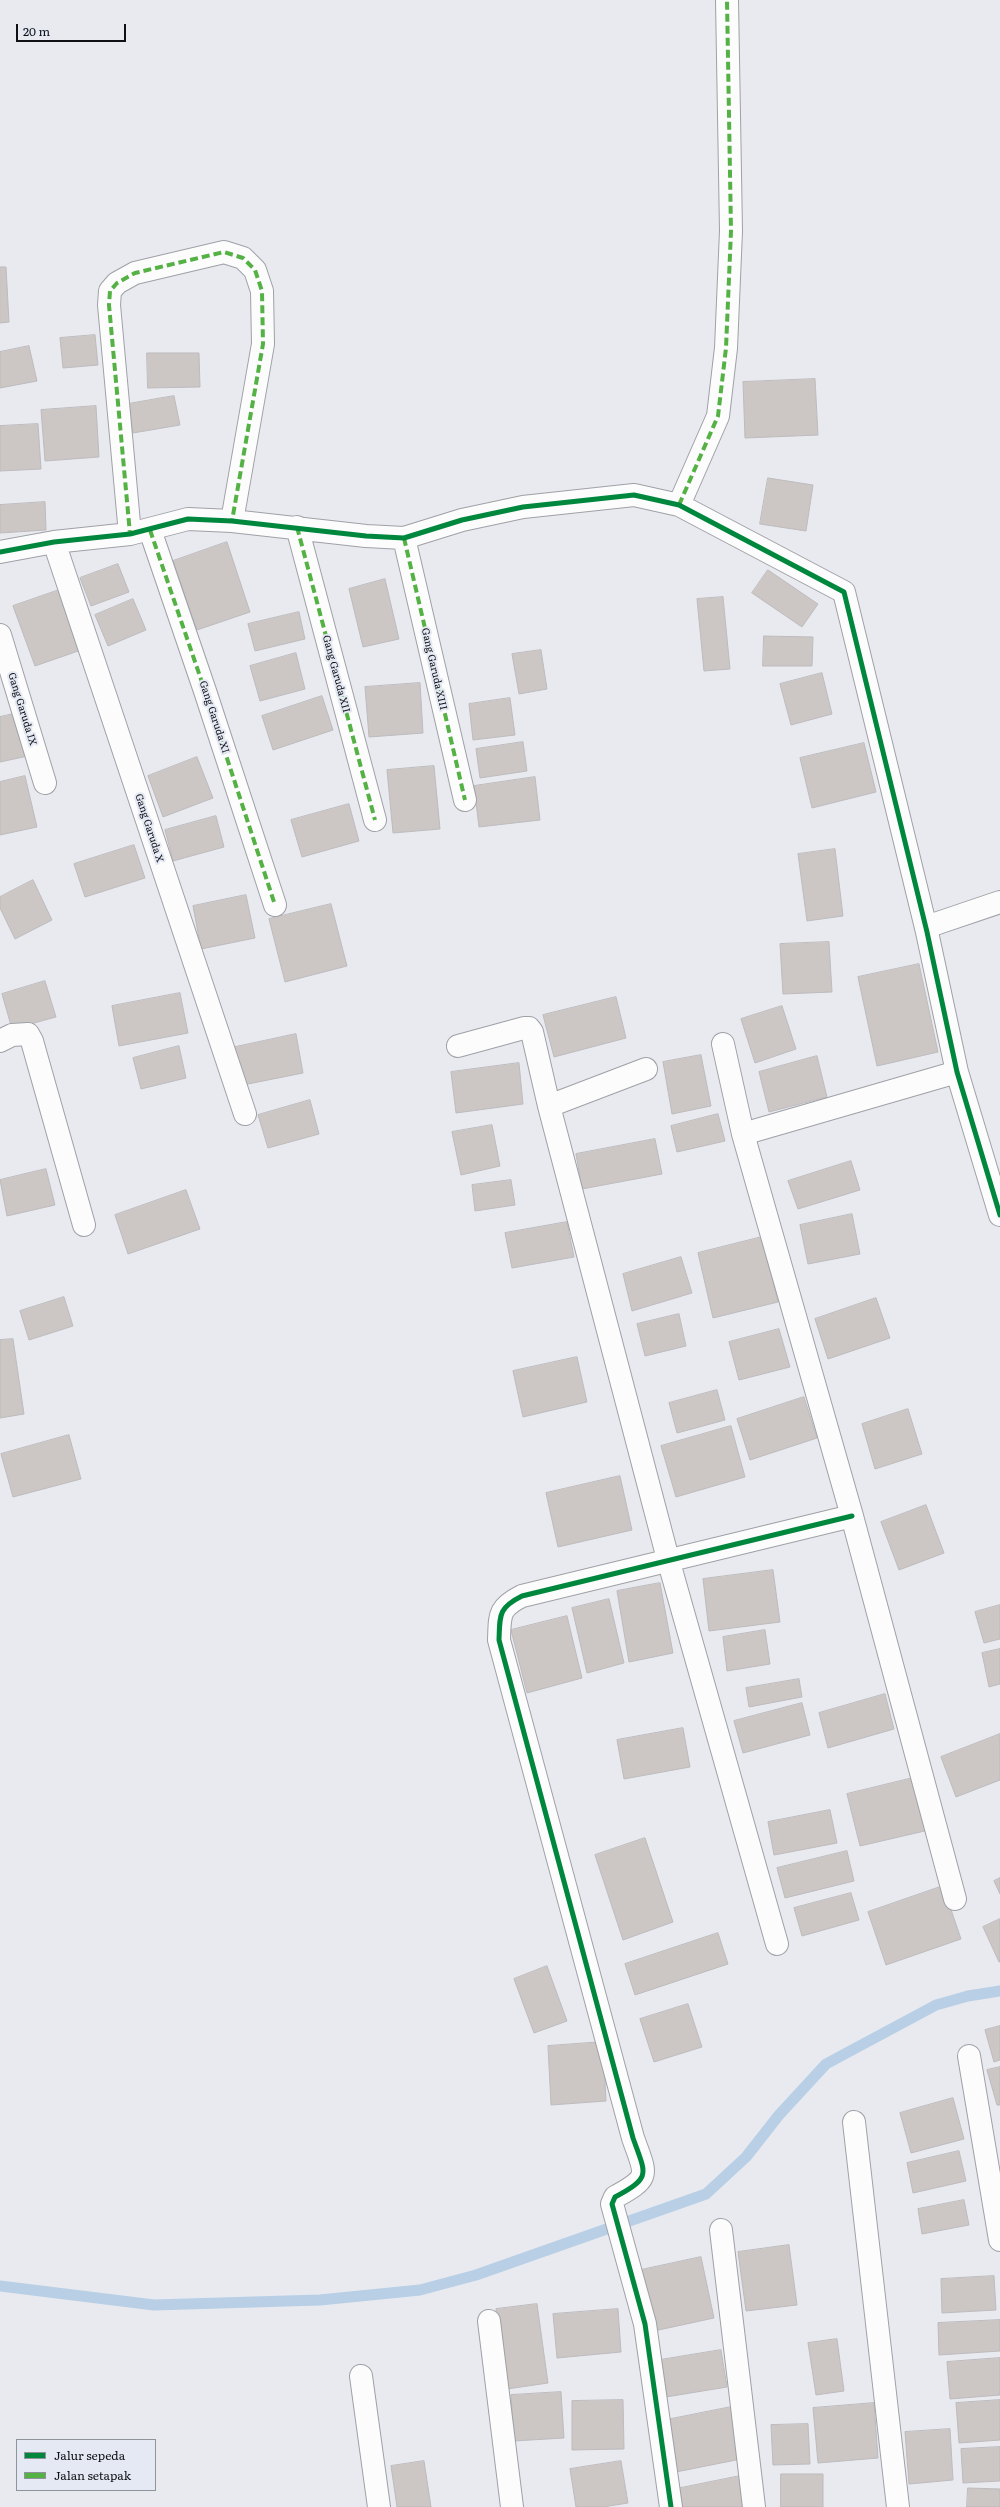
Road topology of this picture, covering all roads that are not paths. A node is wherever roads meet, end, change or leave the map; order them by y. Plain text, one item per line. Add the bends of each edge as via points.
1 (727, 0) edge
2 (679, 506) junction
3 (232, 521) junction
4 (297, 527) junction
5 (140, 532) junction
6 (404, 538) junction
7 (54, 542) junction
8 (0, 552) edge
9 (0, 635) edge
10 (44, 783) dead end
11 (465, 800) dead end
12 (375, 820) dead end
13 (1000, 902) edge
14 (275, 905) dead end
15 (927, 932) junction
16 (0, 1041) edge
17 (723, 1044) dead end
18 (458, 1046) dead end
19 (646, 1069) dead end
20 (957, 1072) junction
21 (549, 1106) junction
22 (245, 1114) dead end
23 (743, 1134) junction
24 (1000, 1215) edge
25 (84, 1225) dead end
26 (852, 1516) junction
27 (668, 1559) junction
28 (955, 1899) dead end
29 (777, 1944) dead end
30 (969, 2056) dead end
31 (854, 2122) dead end
32 (721, 2230) dead end
33 (1000, 2240) edge
34 (489, 2321) dead end
35 (361, 2376) dead end
36 (379, 2507) edge
37 (512, 2507) edge
38 (671, 2507) edge
39 (754, 2507) edge
40 (898, 2507) edge

1 - 2 street via 730,231 726,348 718,416
2 - 6 street via 634,495 523,507 462,520
2 - 15 street via 844,592
3 - 4 street
3 - 5 street via 188,519
3 - 5 street, Gang Garuda XI via 263,344 262,291 255,270 243,258 224,252 135,273 117,283 110,291 109,305
4 - 6 street
4 - 12 street, Gang Garuda XII
5 - 7 street
5 - 14 street, Gang Garuda XI via 205,691
6 - 11 street, Gang Garuda XIII
7 - 8 street
7 - 22 street, Gang Garuda X
9 - 10 street, Gang Garuda IX
13 - 15 street via 932,925
15 - 20 street
16 - 25 street via 23,1033 28,1034 32,1041
17 - 23 street
18 - 21 street via 529,1028
19 - 21 street
20 - 23 street
20 - 24 street
21 - 27 street
23 - 26 street
26 - 27 street
26 - 28 street
27 - 29 street
27 - 38 street via 522,1596 506,1604 500,1616 499,1640 633,2138 643,2167 641,2181 612,2201 645,2324
30 - 33 street
31 - 40 street
32 - 39 street
34 - 37 street
35 - 36 street

